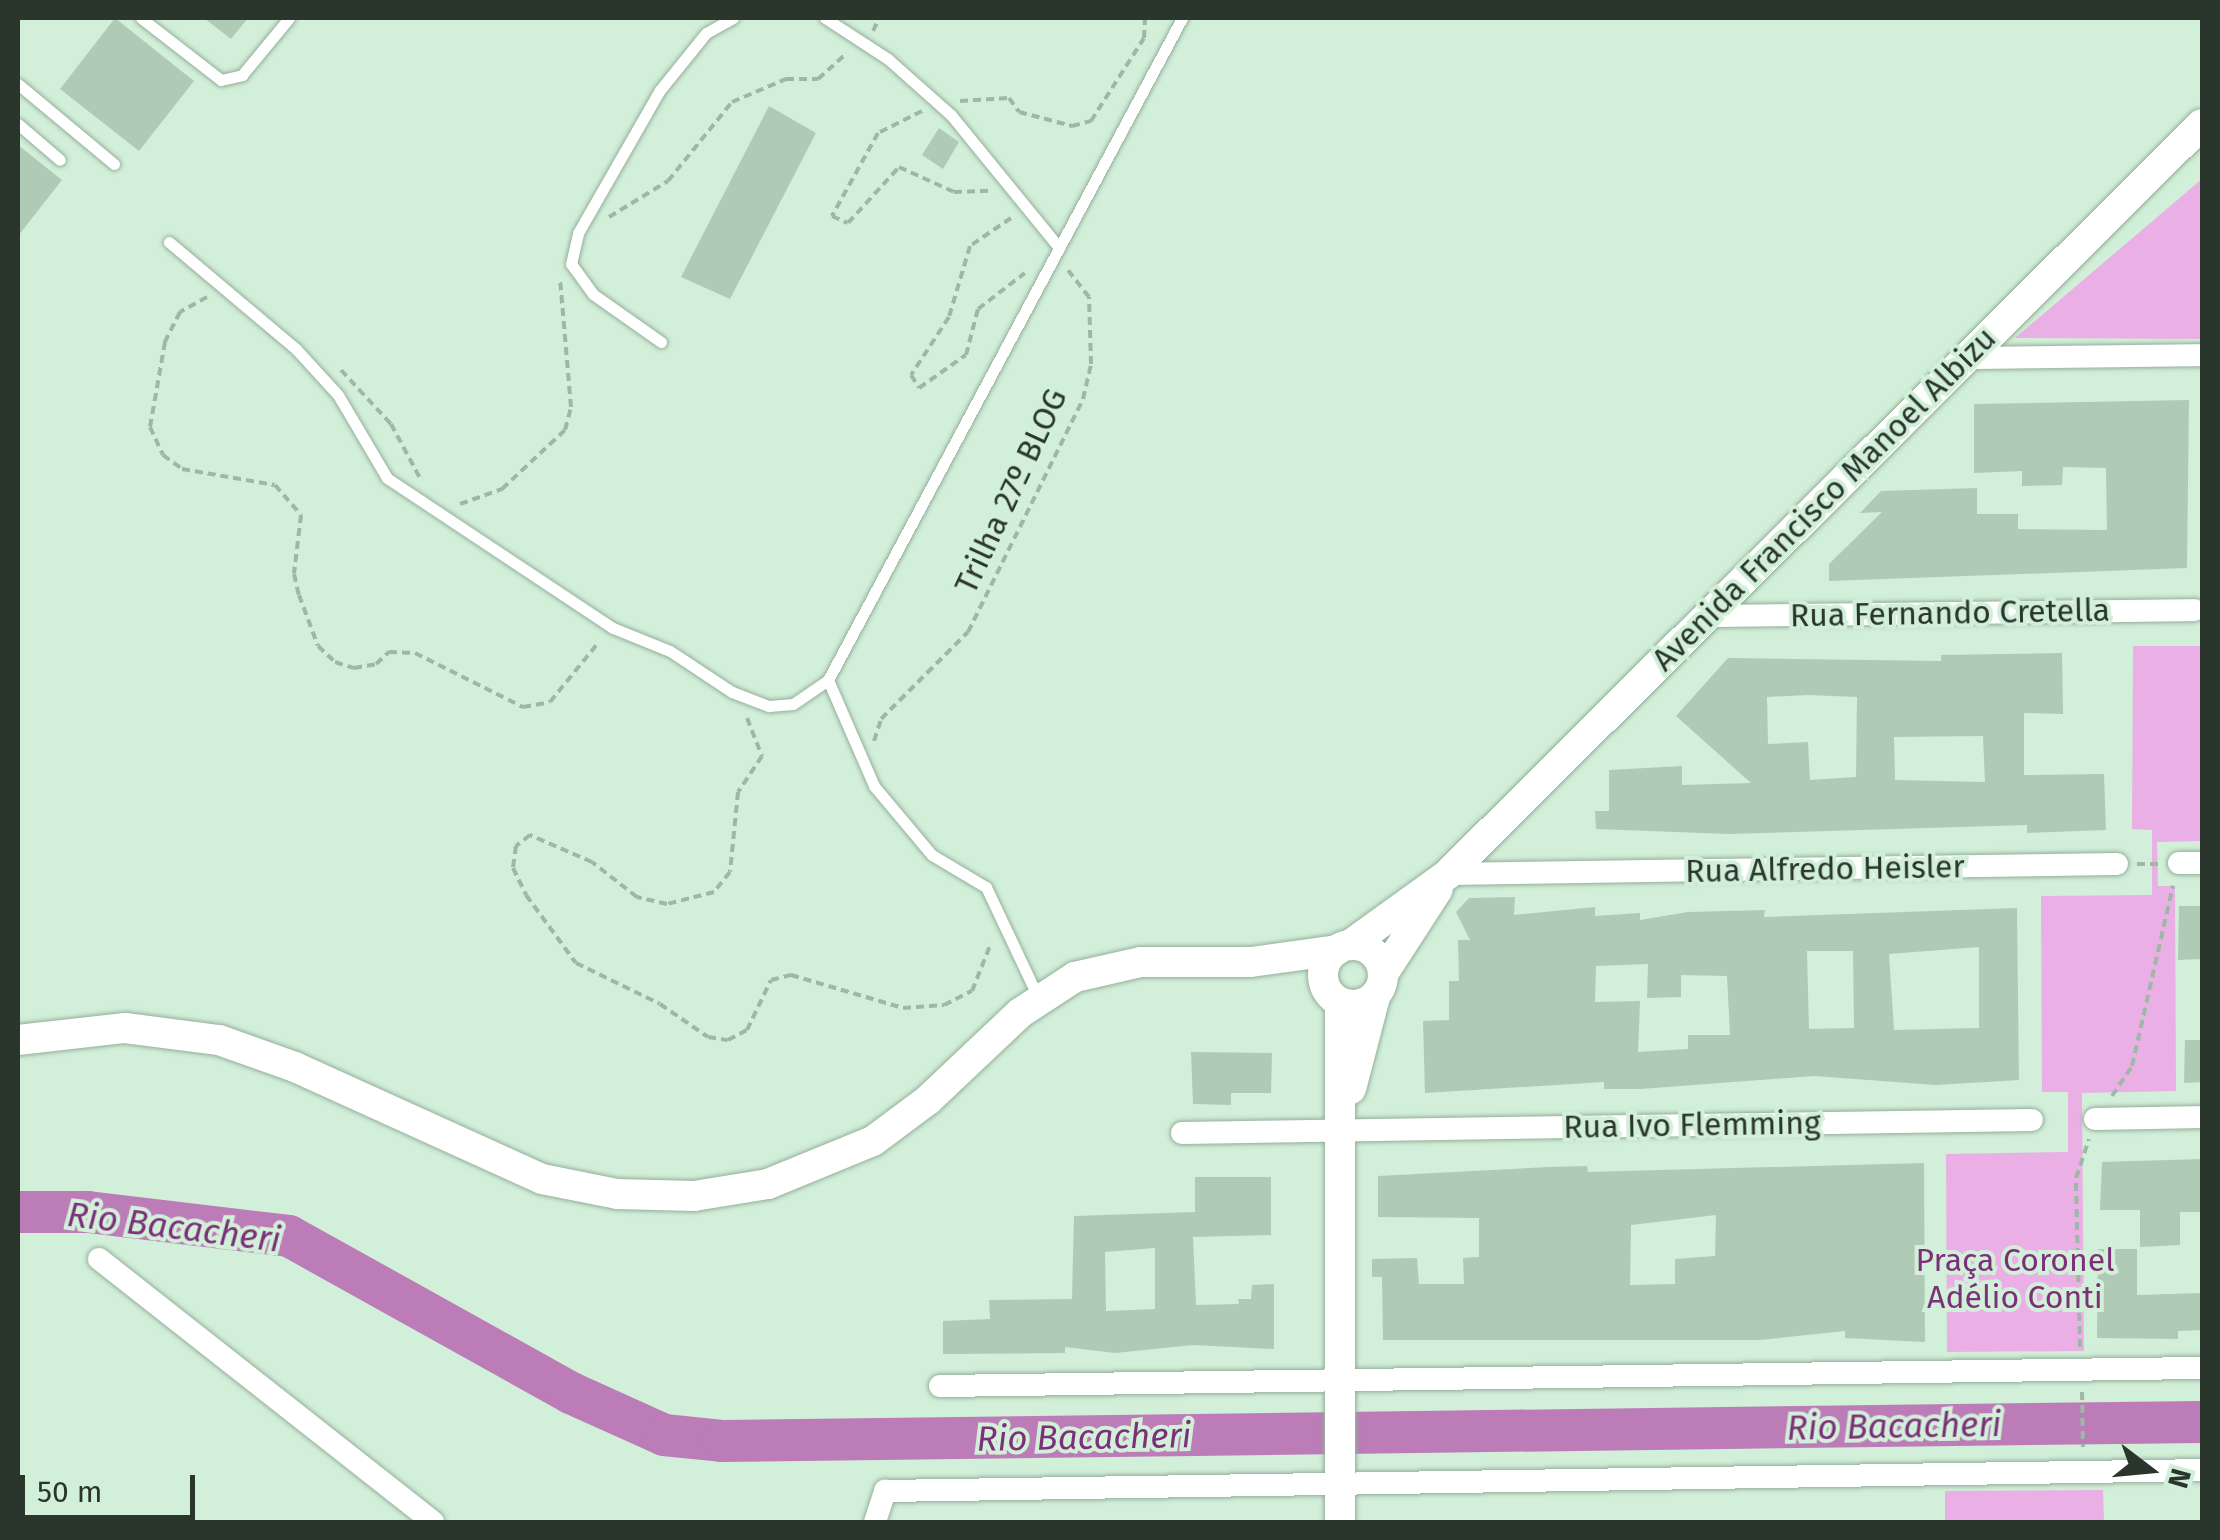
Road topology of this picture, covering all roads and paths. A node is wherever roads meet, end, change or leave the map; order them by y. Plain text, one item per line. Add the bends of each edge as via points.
1 (141, 18) edge
2 (290, 18) edge
3 (732, 18) edge
4 (826, 18) edge
5 (1144, 18) edge
6 (1182, 18) edge
7 (18, 84) edge
8 (940, 105) junction
9 (18, 124) edge
10 (2202, 124) edge
11 (60, 160) dead end
12 (114, 164) dead end
13 (1013, 196) junction
14 (169, 242) dead end
15 (1057, 245) junction
16 (1046, 265) junction
17 (241, 301) junction
18 (660, 342) dead end
19 (2202, 355) edge
20 (1966, 358) junction
21 (2194, 610) dead end
22 (1706, 616) junction
23 (613, 628) junction
24 (828, 680) junction
25 (732, 692) junction
26 (874, 786) junction
27 (2191, 863) edge
28 (2117, 864) joint
29 (1448, 874) junction
30 (996, 900) junction
31 (1344, 947) junction
32 (1251, 962) junction
33 (1379, 986) junction
34 (1333, 996) junction
35 (1038, 998) junction
36 (18, 1040) edge
37 (2202, 1117) edge
38 (2095, 1119) junction
39 (2032, 1120) dead end
40 (1340, 1130) junction
41 (1182, 1133) dead end
42 (99, 1259) dead end
43 (2202, 1368) edge
44 (2082, 1379) junction
45 (940, 1386) dead end
46 (1340, 1392) junction
47 (2084, 1458) dead end
48 (2202, 1470) edge
49 (1340, 1477) junction
50 (428, 1521) edge
51 (875, 1522) edge
52 (1340, 1522) edge

1 - 2 lane via 208,74 232,79
3 - 18 lane via 706,33 660,90 578,232 571,264 593,294
4 - 8 lane
5 - 8 path via 1144,38 1090,122 1072,126 1019,112 1009,98
6 - 15 lane
7 - 12 lane
8 - 13 lane
8 - 13 path via 878,133 832,216 848,224 900,166 954,192
9 - 11 lane
10 - 20 street, Avenida Francisco Manoel Albizu
13 - 15 lane
13 - 16 path via 1011,219 970,246 949,317 910,376 919,388 966,355 978,309 1018,276
14 - 17 lane
15 - 16 lane
16 - 24 lane
16 - 26 path, Trilha 27º BLOG via 1073,272 1089,296 1091,364 1083,400 968,632 880,719 872,751
17 - 23 lane via 338,394 387,478
17 - 23 path via 213,295 180,312 165,342 150,427 164,455 182,469 274,485 301,515 296,585 318,646 335,662 354,668 376,664 389,652 415,652 523,707 550,702
19 - 20 street
20 - 22 street, Avenida Francisco Manoel Albizu
21 - 22 street, Rua Fernando Cretella
22 - 29 street, Avenida Francisco Manoel Albizu
23 - 25 lane via 670,651
24 - 25 lane via 793,704 769,706
24 - 26 lane
25 - 30 path via 762,756 738,792 730,872 714,892 667,904 637,897 592,862 530,835 516,846 513,868 576,964 660,1004 708,1037 728,1040 747,1030 771,980 791,976 903,1008 944,1006 972,991 988,959
26 - 30 lane via 932,855 986,886
27 - 28 path
27 - 38 path via 2132,1066
28 - 29 street, Rua Alfredo Heisler
29 - 31 street, Avenida Francisco Manoel Albizu
29 - 33 street, Avenida Francisco Manoel Albizu
30 - 35 lane
31 - 32 street
31 - 33 street via 1370,950
31 - 34 street via 1325,963
32 - 34 street
32 - 35 street via 1118,965 1074,977
33 - 34 street via 1358,1005
33 - 40 street, Avenida Francisco Manoel Albizu
34 - 40 street, Avenida Francisco Manoel Albizu
35 - 36 street via 928,1100 873,1141 768,1184 694,1196 617,1194 542,1178 295,1067 219,1040 124,1028
37 - 38 street
38 - 44 path via 2076,1178
39 - 40 street, Rua Ivo Flemming
40 - 41 street, Rua Ivo Flemming
40 - 46 street, Avenida Francisco Manoel Albizu
42 - 50 street
43 - 44 street
44 - 46 street
44 - 47 path
45 - 46 street
46 - 49 street, Avenida Francisco Manoel Albizu
48 - 49 street
49 - 51 street via 885,1491
49 - 52 street, Avenida Francisco Manoel Albizu

